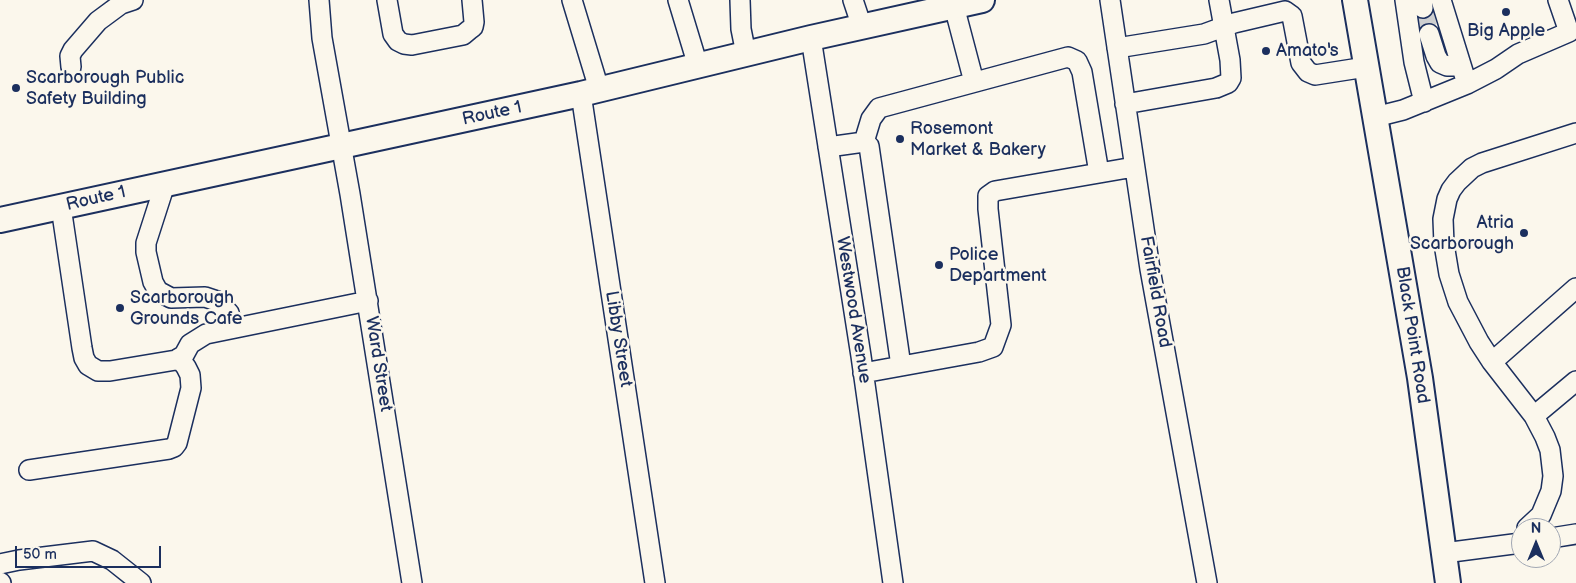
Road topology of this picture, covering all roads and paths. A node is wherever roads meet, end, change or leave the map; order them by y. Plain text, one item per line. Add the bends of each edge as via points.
1 (133, 0) edge
2 (319, 0) edge
3 (388, 0) edge
4 (472, 0) edge
5 (572, 0) edge
6 (678, 0) edge
7 (740, 0) edge
8 (852, 0) edge
9 (982, 0) edge
10 (1110, 0) edge
11 (1218, 0) edge
12 (1354, 0) edge
13 (1405, 0) edge
14 (1558, 0) edge
15 (1430, 3) edge
16 (954, 6) junction
17 (1224, 26) junction
18 (862, 27) junction
19 (1434, 33) tunnel mouth
20 (811, 38) junction
21 (1117, 48) junction
22 (746, 54) junction
23 (698, 66) junction
24 (1461, 66) junction
25 (71, 68) dead end
26 (1366, 68) junction
27 (974, 82) junction
28 (1468, 84) junction
29 (590, 92) junction
30 (1424, 102) junction
31 (1125, 104) junction
32 (1375, 117) junction
33 (1576, 133) edge
34 (864, 142) junction
35 (342, 146) junction
36 (828, 146) junction
37 (1134, 167) junction
38 (1099, 173) junction
39 (164, 184) junction
40 (61, 207) junction
41 (0, 220) edge
42 (1576, 288) edge
43 (368, 301) junction
44 (233, 328) junction
45 (179, 358) junction
46 (1492, 362) junction
47 (901, 366) junction
48 (863, 373) junction
49 (1576, 381) edge
50 (1534, 416) junction
51 (29, 470) dead end
52 (1537, 518) edge
53 (1576, 534) edge
54 (1561, 536) edge
55 (1511, 541) edge
56 (1444, 553) junction
57 (0, 564) edge
58 (141, 583) edge
59 (412, 583) edge
60 (656, 583) edge
61 (892, 583) edge
62 (1208, 583) edge
63 (1448, 583) edge

1 - 25 street via 121,4 98,22 73,50
2 - 35 street, Ward Street via 322,38
3 - 4 street via 393,34 398,41 412,45 463,35 473,27
5 - 29 street, Libby Street
6 - 23 street
7 - 22 street
8 - 18 street
9 - 16 main road, Route 1
10 - 21 street, Fairfield Road
11 - 17 street
12 - 26 main road, Black Point Road
13 - 30 street via 1414,62
14 - 28 street via 1569,32 1518,54
15 - 24 street
16 - 18 main road, Route 1
16 - 27 street
17 - 21 street via 1204,34
17 - 26 street via 1284,11 1292,16 1301,63 1308,72 1315,75
17 - 31 street via 1231,78 1228,83 1216,88
18 - 20 main road, Route 1
19 - 24 street via 1436,56 1440,63
20 - 22 main road, Route 1
20 - 36 street, Westwood Avenue
21 - 31 street, Fairfield Road
22 - 23 main road, Route 1
23 - 29 main road, Route 1
24 - 28 street
26 - 32 main road, Black Point Road
27 - 34 street via 879,108 871,119
27 - 38 street via 1068,57 1077,61 1082,72
28 - 30 street
29 - 35 main road, Route 1
29 - 60 street, Libby Street
30 - 32 street
31 - 37 street, Fairfield Road
32 - 56 main road, Black Point Road via 1420,378
33 - 46 street via 1472,168 1446,199 1443,231 1449,274 1461,308
34 - 36 street
34 - 47 street via 869,146
35 - 39 main road, Route 1
35 - 43 street, Ward Street
36 - 48 street, Westwood Avenue
37 - 38 street
37 - 62 street, Fairfield Road
38 - 47 street via 995,191 988,196 1001,325 994,347
39 - 40 main road, Route 1
39 - 44 street via 146,243 153,282 158,291 171,298 205,296 217,301 229,313
40 - 41 main road, Route 1
40 - 45 street via 82,348 88,365 103,372
42 - 46 street
43 - 44 street
43 - 59 street, Ward Street
44 - 45 street via 199,337
45 - 51 street via 190,375 191,388 174,447
46 - 50 street
47 - 48 street
48 - 61 street, Westwood Avenue
49 - 50 street
50 - 52 street via 1546,437 1553,476 1547,503
53 - 54 street
55 - 56 street
56 - 63 main road, Black Point Road
57 - 58 street via 93,551 112,560

